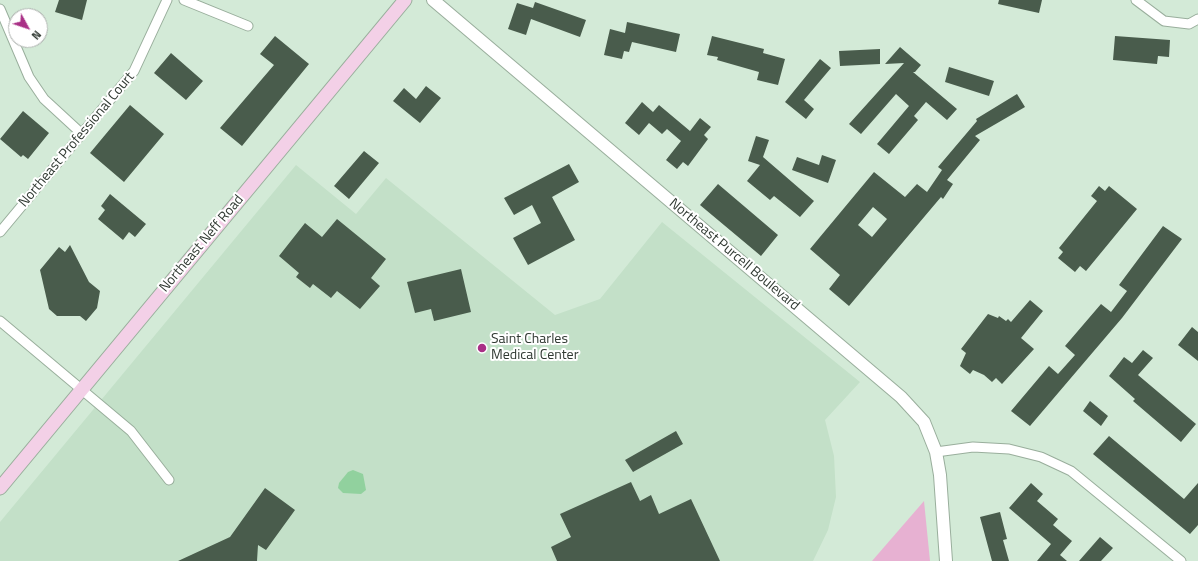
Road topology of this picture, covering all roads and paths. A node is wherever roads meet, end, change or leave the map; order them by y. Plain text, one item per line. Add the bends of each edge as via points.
1 (167, 0) edge
2 (184, 0) edge
3 (405, 0) edge
4 (433, 0) edge
5 (1136, 0) edge
6 (0, 10) edge
7 (1198, 19) edge
8 (248, 26) dead end
9 (82, 134) junction
10 (0, 232) edge
11 (0, 321) edge
12 (82, 389) junction
13 (936, 452) junction
14 (170, 480) dead end
15 (0, 488) edge
16 (946, 561) edge
17 (1181, 561) edge

1 - 9 street, Northeast Professional Court via 134,71
2 - 8 street
3 - 12 main road, Northeast Neff Road
4 - 13 street, Northeast Purcell Boulevard via 901,397 924,422
5 - 7 street via 1164,21 1189,24
6 - 9 street via 29,77 44,99
9 - 10 street, Northeast Professional Court
11 - 12 street
12 - 14 street via 132,431
12 - 15 main road, Northeast Neff Road
13 - 16 street, Northeast Purcell Boulevard
13 - 17 street via 980,448 1009,449 1041,457 1071,471

